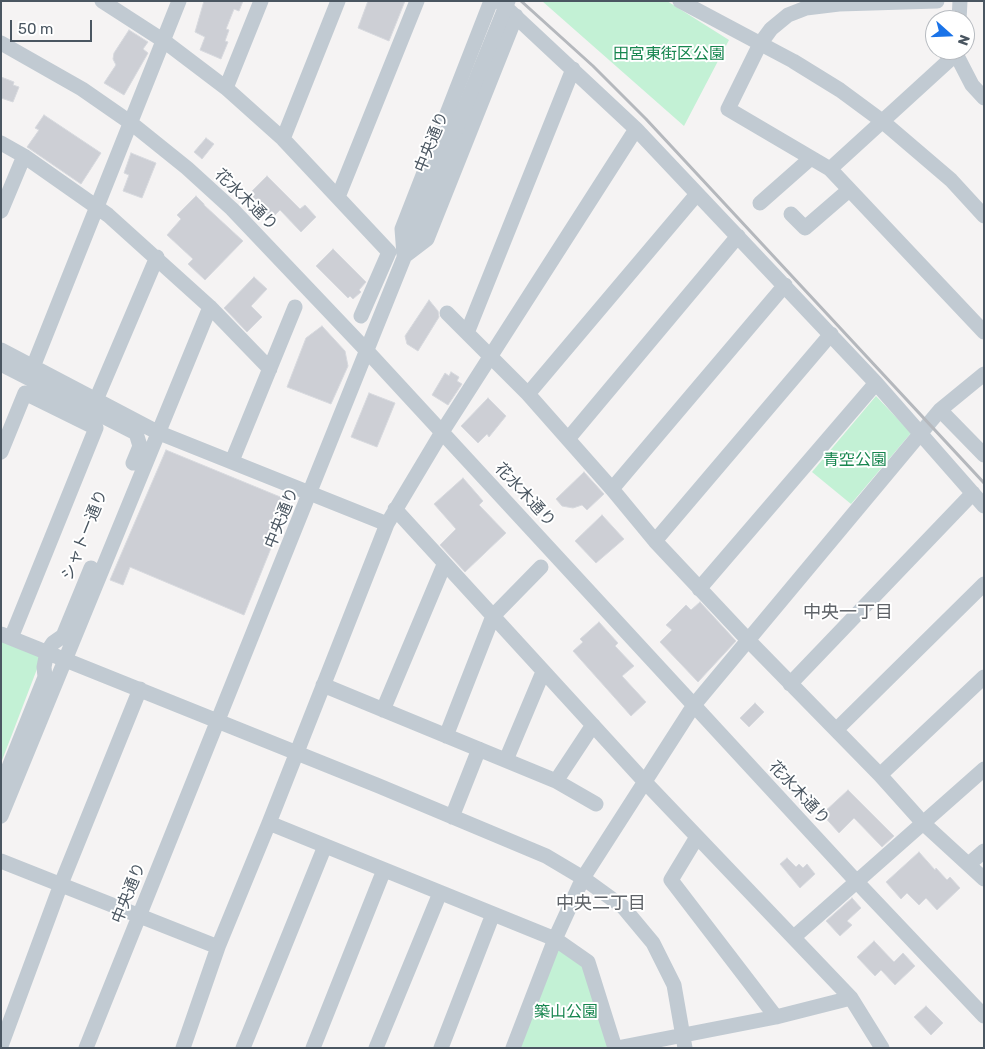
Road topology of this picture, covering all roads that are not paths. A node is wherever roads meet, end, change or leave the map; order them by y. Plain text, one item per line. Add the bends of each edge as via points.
1 (102, 1) edge
2 (180, 1) edge
3 (261, 1) edge
4 (338, 1) edge
5 (417, 1) edge
6 (491, 1) edge
7 (500, 1) edge
8 (508, 1) edge
9 (680, 1) edge
10 (937, 1) edge
11 (839, 3) edge
12 (516, 16) junction
13 (164, 42) junction
14 (1, 43) edge
15 (760, 44) junction
16 (947, 60) edge
17 (962, 60) edge
18 (573, 69) junction
19 (978, 84) edge
20 (226, 88) junction
21 (984, 98) edge
22 (882, 121) junction
23 (131, 123) junction
24 (636, 130) junction
25 (282, 139) junction
26 (1, 143) edge
27 (24, 156) junction
28 (811, 158) junction
29 (830, 169) junction
30 (850, 190) junction
31 (697, 194) junction
32 (338, 198) junction
33 (760, 203) dead end
34 (97, 207) junction
35 (1, 211) edge
36 (791, 214) dead end
37 (984, 216) edge
38 (738, 236) junction
39 (404, 256) junction
40 (157, 257) junction
41 (785, 285) junction
42 (210, 306) junction
43 (296, 307) dead end
44 (447, 313) dead end
45 (361, 316) dead end
46 (984, 332) edge
47 (467, 333) junction
48 (831, 334) junction
49 (1, 350) edge
50 (368, 351) junction
51 (491, 358) junction
52 (1, 364) edge
53 (33, 367) junction
54 (270, 370) junction
55 (984, 374) edge
56 (876, 383) junction
57 (528, 394) junction
58 (96, 400) junction
59 (940, 410) junction
60 (157, 432) junction
61 (442, 432) junction
62 (922, 434) junction
63 (568, 438) junction
64 (1, 452) edge
65 (984, 455) edge
66 (232, 462) junction
67 (612, 489) junction
68 (973, 493) junction
69 (311, 494) junction
70 (984, 506) edge
71 (395, 509) junction
72 (387, 524) junction
73 (655, 541) junction
74 (444, 565) junction
75 (541, 567) dead end
76 (984, 584) edge
77 (699, 589) junction
78 (493, 616) junction
79 (6, 636) edge
80 (747, 639) junction
81 (47, 652) junction
82 (66, 659) junction
83 (543, 672) junction
84 (984, 677) edge
85 (790, 684) junction
86 (323, 685) junction
87 (140, 689) junction
88 (694, 705) junction
89 (383, 710) junction
90 (218, 721) junction
91 (593, 725) junction
92 (836, 730) junction
93 (446, 736) junction
94 (479, 749) junction
95 (296, 752) junction
96 (506, 760) junction
97 (984, 769) edge
98 (880, 775) junction
99 (556, 781) junction
100 (644, 781) junction
101 (1, 787) edge
102 (596, 804) dead end
103 (1, 816) edge
104 (452, 817) junction
105 (269, 823) junction
106 (923, 823) junction
107 (697, 838) junction
108 (324, 846) junction
109 (984, 851) edge
110 (1, 860) edge
111 (969, 864) junction
112 (384, 870) junction
113 (584, 878) junction
114 (984, 879) edge
115 (856, 881) junction
116 (61, 884) junction
117 (440, 893) junction
118 (493, 914) junction
119 (139, 916) junction
120 (794, 937) junction
121 (555, 939) junction
122 (218, 947) junction
123 (851, 998) junction
124 (984, 1016) edge
125 (776, 1017) junction
126 (684, 1042) edge
127 (1, 1046) edge
128 (86, 1048) edge
129 (183, 1048) edge
130 (243, 1048) edge
131 (313, 1048) edge
132 (376, 1048) edge
133 (441, 1048) edge
134 (513, 1048) edge
135 (616, 1048) edge
136 (882, 1048) edge

1 - 13 street
2 - 13 street
3 - 20 street
4 - 25 street
5 - 32 street
6 - 39 street via 402,229
7 - 12 street
8 - 39 street, 中央通り, bridge
9 - 15 street
10 - 11 street
11 - 15 street via 788,14 770,29
12 - 18 street
12 - 39 street via 427,239
13 - 20 street
13 - 23 street
14 - 23 street, 花水木通り
15 - 22 street via 840,90
15 - 28 street via 728,109
16 - 22 street
17 - 19 street
18 - 24 street
18 - 47 street
19 - 21 street
20 - 25 street
22 - 29 street
22 - 37 street via 951,180
23 - 34 street
23 - 50 street, 花水木通り via 232,209
24 - 31 street
24 - 51 street
25 - 32 street
26 - 27 street
27 - 34 street
27 - 35 street
28 - 29 street
28 - 33 street
29 - 30 street
30 - 36 street via 805,228
30 - 46 street
31 - 38 street
31 - 57 street
32 - 45 street via 389,252
34 - 40 street
34 - 53 street
38 - 41 street
38 - 63 street
39 - 50 street, 中央通り
40 - 42 street
40 - 58 street
41 - 48 street
41 - 67 street
42 - 54 street
42 - 60 street
43 - 54 street
44 - 47 street
47 - 51 street
48 - 56 street
48 - 73 street
49 - 53 street
50 - 61 street, 花水木通り
50 - 69 street, 中央通り
51 - 57 street
51 - 61 street
52 - 81 street, シャトー通り via 136,433 140,446 63,636
53 - 58 street
54 - 66 street
55 - 59 street
56 - 62 street
56 - 77 street
57 - 63 street
58 - 60 street
59 - 62 street
59 - 65 street
60 - 66 street
60 - 82 street
61 - 71 street
61 - 88 street, 花水木通り
62 - 68 street
62 - 80 street
63 - 67 street
64 - 79 street via 26,393 96,428
66 - 69 street
67 - 73 street
68 - 70 street
68 - 85 street
69 - 72 street
69 - 90 street, 中央通り
71 - 72 street
71 - 74 street
72 - 86 street
73 - 77 street
74 - 78 street
74 - 89 street
75 - 78 street
76 - 92 street
77 - 80 street
78 - 83 street
78 - 93 street
79 - 81 street
80 - 85 street
80 - 88 street
81 - 82 street
81 - 101 street via 45,677
82 - 87 street
82 - 103 street
83 - 91 street
83 - 96 street
84 - 98 street
85 - 92 street
86 - 89 street
86 - 95 street
87 - 90 street
87 - 116 street
88 - 100 street
88 - 115 street, 花水木通り
89 - 93 street
90 - 95 street
90 - 119 street, 中央通り
91 - 99 street
91 - 100 street
92 - 98 street
93 - 94 street
94 - 96 street
94 - 104 street
95 - 104 street
95 - 105 street
96 - 99 street
97 - 106 street
98 - 106 street
99 - 102 street
100 - 107 street
100 - 113 street
104 - 113 street via 546,856
105 - 108 street
105 - 122 street
106 - 111 street
106 - 115 street
107 - 120 street
107 - 125 street via 671,880
108 - 112 street
108 - 130 street
109 - 111 street
110 - 116 street
111 - 114 street
112 - 117 street
112 - 131 street
113 - 121 street
113 - 126 street via 624,907 653,943 674,985
115 - 120 street
115 - 124 street, 花水木通り
116 - 119 street
116 - 127 street
117 - 118 street
117 - 132 street
118 - 121 street
118 - 133 street
119 - 122 street
119 - 128 street, 中央通り
120 - 123 street
121 - 134 street
121 - 135 street via 588,962
122 - 129 street
123 - 125 street
123 - 136 street
125 - 126 street
126 - 135 street

